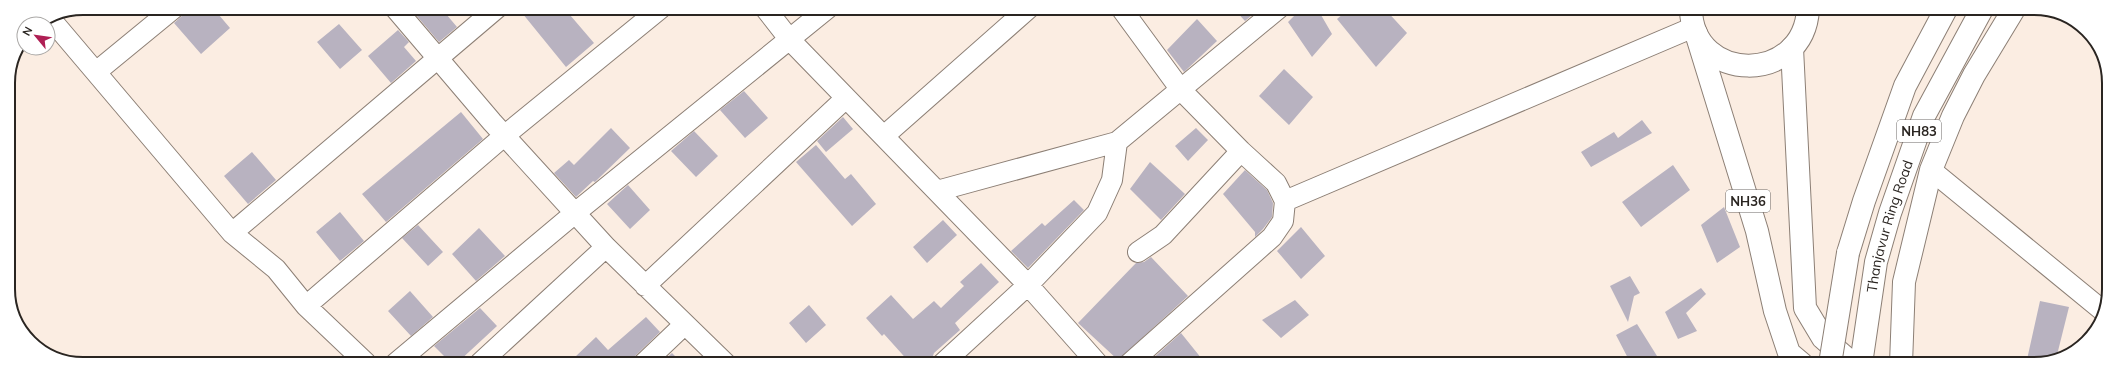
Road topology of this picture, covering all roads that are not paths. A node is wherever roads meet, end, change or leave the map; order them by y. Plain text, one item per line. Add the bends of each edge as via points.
1 (165, 15) edge
2 (401, 15) edge
3 (489, 15) edge
4 (652, 15) edge
5 (770, 15) edge
6 (820, 15) edge
7 (1021, 15) edge
8 (1126, 15) edge
9 (1271, 15) edge
10 (1807, 15) edge
11 (1943, 15) edge
12 (1979, 15) edge
13 (2010, 15) edge
14 (1694, 23) edge
15 (56, 26) edge
16 (790, 40) junction
17 (1792, 48) junction
18 (438, 59) junction
19 (96, 72) junction
20 (1181, 90) junction
21 (846, 98) junction
22 (504, 136) junction
23 (884, 136) junction
24 (1117, 142) junction
25 (1241, 151) junction
26 (1931, 170) junction
27 (937, 190) junction
28 (1285, 201) junction
29 (575, 213) junction
30 (232, 233) junction
31 (606, 247) junction
32 (1138, 252) dead end
33 (1028, 285) junction
34 (645, 286) junction
35 (306, 306) junction
36 (2099, 307) edge
37 (1775, 310) junction
38 (685, 324) junction
39 (360, 357) edge
40 (403, 357) edge
41 (488, 357) edge
42 (650, 357) edge
43 (719, 357) edge
44 (950, 357) edge
45 (1092, 357) edge
46 (1137, 357) edge
47 (1776, 357) edge
48 (1794, 357) edge
49 (1831, 357) edge
50 (1845, 357) edge
51 (1862, 357) edge
52 (1902, 357) edge

1 - 19 street
2 - 18 street
3 - 18 street
4 - 22 street
5 - 16 street
6 - 16 street
7 - 23 street
8 - 20 street
9 - 20 street
10 - 17 highway via 1802,34
11 - 49 highway, NH83, bridge via 1905,86 1848,253
12 - 51 highway, Thanjavur Ring Road / NH83 via 1924,116 1890,213 1876,262
13 - 26 highway via 1953,116
14 - 17 highway via 1707,49 1722,60 1740,66 1759,66 1777,60
14 - 28 street
14 - 37 highway, NH36 via 1758,230
15 - 19 street
16 - 21 street
16 - 29 street
17 - 50 highway via 1805,308 1823,338
18 - 22 street
18 - 30 street
19 - 30 street
20 - 24 street
20 - 25 street
21 - 23 street
21 - 34 street
22 - 29 street
22 - 35 street
23 - 27 street
24 - 27 street
24 - 33 street via 1112,180 1097,212
25 - 28 street via 1276,183
25 - 32 street via 1163,235
26 - 36 street
26 - 52 highway via 1904,282
27 - 33 street
28 - 46 street via 1284,221 1272,237
29 - 31 street
29 - 40 street
30 - 35 street via 276,269
31 - 34 street
31 - 41 street
33 - 44 street
33 - 45 street
34 - 38 street
35 - 39 street
37 - 47 highway
37 - 48 highway, NH36 via 1789,353
38 - 42 street
38 - 43 street

